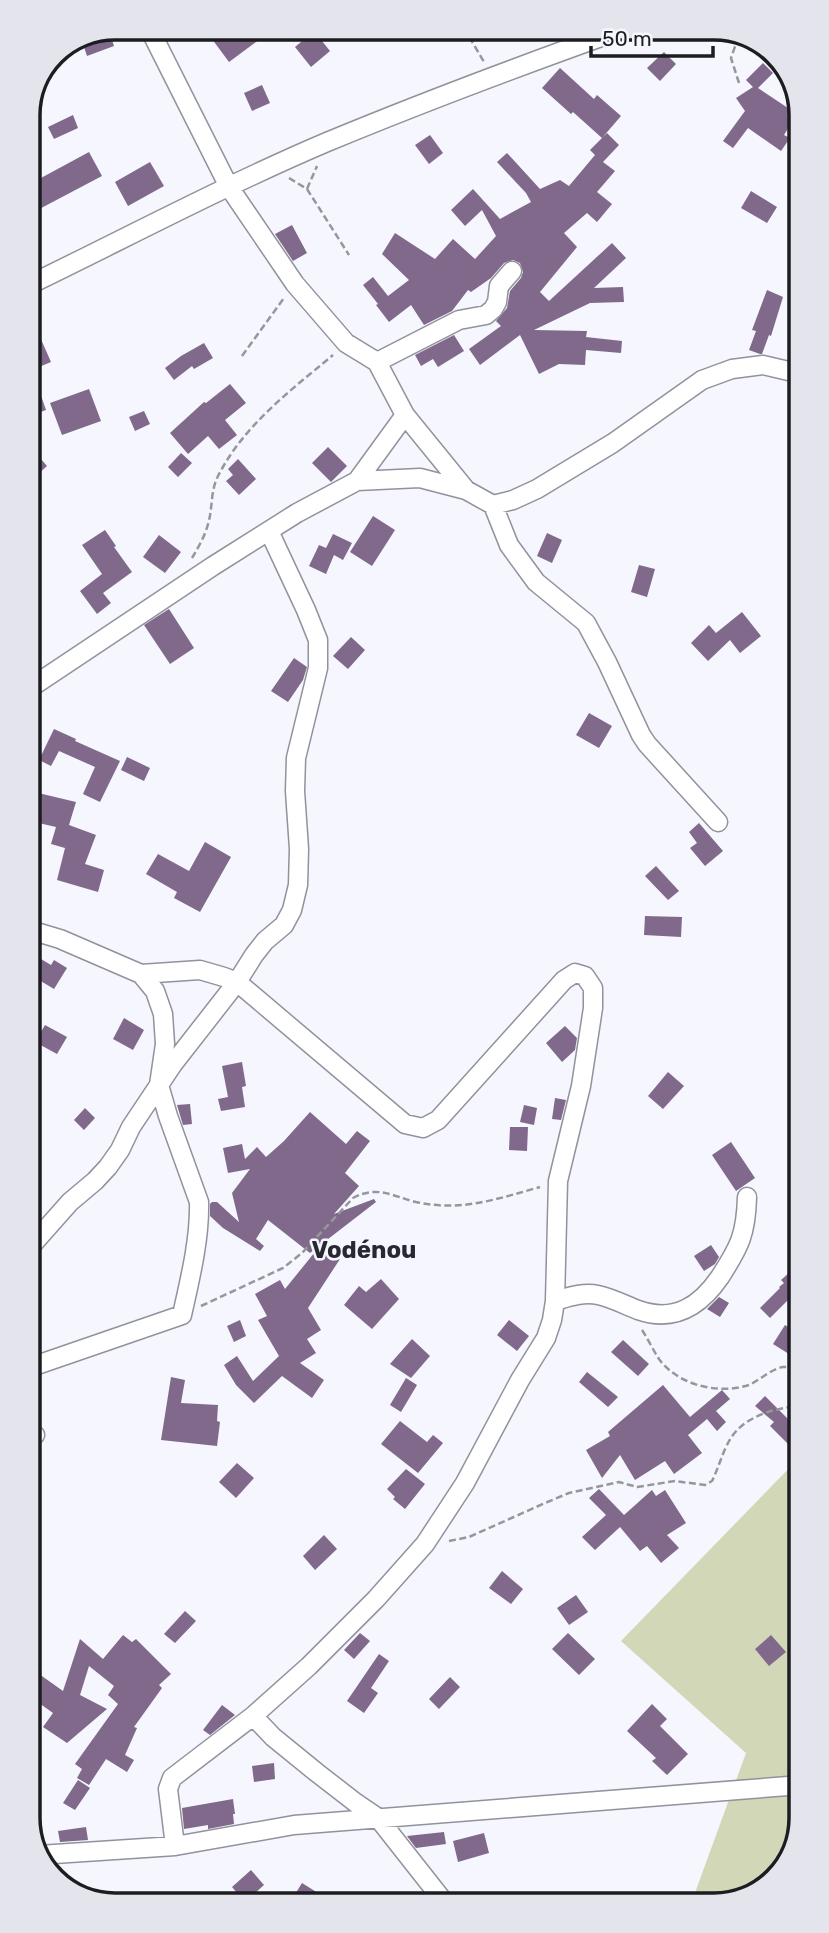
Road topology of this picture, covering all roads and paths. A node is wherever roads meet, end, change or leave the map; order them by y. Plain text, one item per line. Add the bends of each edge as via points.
1 (155, 40) edge
2 (471, 40) edge
3 (592, 40) edge
4 (736, 44) edge
5 (492, 76) junction
6 (739, 83) dead end
7 (271, 167) junction
8 (229, 187) junction
9 (349, 255) dead end
10 (512, 271) dead end
11 (40, 280) edge
12 (295, 284) junction
13 (346, 343) junction
14 (242, 356) dead end
15 (377, 362) junction
16 (789, 371) edge
17 (405, 415) junction
18 (357, 481) junction
19 (466, 490) junction
20 (493, 505) junction
21 (269, 531) junction
22 (192, 558) dead end
23 (40, 681) edge
24 (718, 822) dead end
25 (40, 933) edge
26 (141, 974) junction
27 (237, 982) junction
28 (159, 1085) junction
29 (558, 1181) junction
30 (747, 1197) dead end
31 (40, 1236) edge
32 (555, 1301) junction
33 (628, 1306) junction
34 (182, 1315) junction
35 (40, 1364) edge
36 (789, 1367) edge
37 (789, 1408) edge
38 (425, 1544) junction
39 (253, 1716) junction
40 (789, 1786) edge
41 (378, 1818) junction
42 (176, 1846) junction
43 (50, 1854) edge
44 (438, 1893) edge

1 - 8 street
2 - 5 path
3 - 5 street
4 - 6 path via 731,58
5 - 7 street
7 - 8 street
7 - 9 path via 307,189
8 - 11 street
8 - 12 street
10 - 15 street via 499,286 493,309 485,315 459,320
12 - 13 street
12 - 14 path
13 - 15 street
13 - 22 path via 239,442 217,478 208,524
15 - 17 street
16 - 20 street via 763,365 732,369 702,380 537,489
17 - 18 street
17 - 19 street
18 - 19 street via 420,478
18 - 21 street
19 - 20 street
20 - 24 street via 509,545 536,582 586,623 641,736
21 - 23 street
21 - 27 street via 317,640 318,668 296,758 299,849 292,910
25 - 26 street
26 - 27 street via 200,970
26 - 28 street via 155,991 163,1014 165,1044
27 - 28 street
27 - 29 street via 405,1124 423,1128 438,1120 564,980 575,973 585,976 593,988 593,1008 581,1086
28 - 31 street via 108,1167
28 - 34 street via 199,1202
29 - 32 street
29 - 34 path via 452,1207 363,1192 282,1268
30 - 33 street via 741,1242 710,1292 692,1308 678,1312 656,1314
32 - 33 street via 596,1294
32 - 38 street via 546,1338 465,1483
33 - 36 path via 660,1360 692,1384 739,1388
34 - 35 street
37 - 38 path via 772,1410 741,1427 731,1437 712,1481 705,1485 675,1481 637,1487 619,1482 557,1498 469,1537
38 - 39 street via 376,1599
39 - 41 street via 273,1737
39 - 42 street via 169,1783
40 - 41 street
41 - 42 street via 294,1825
41 - 44 street
42 - 43 street

